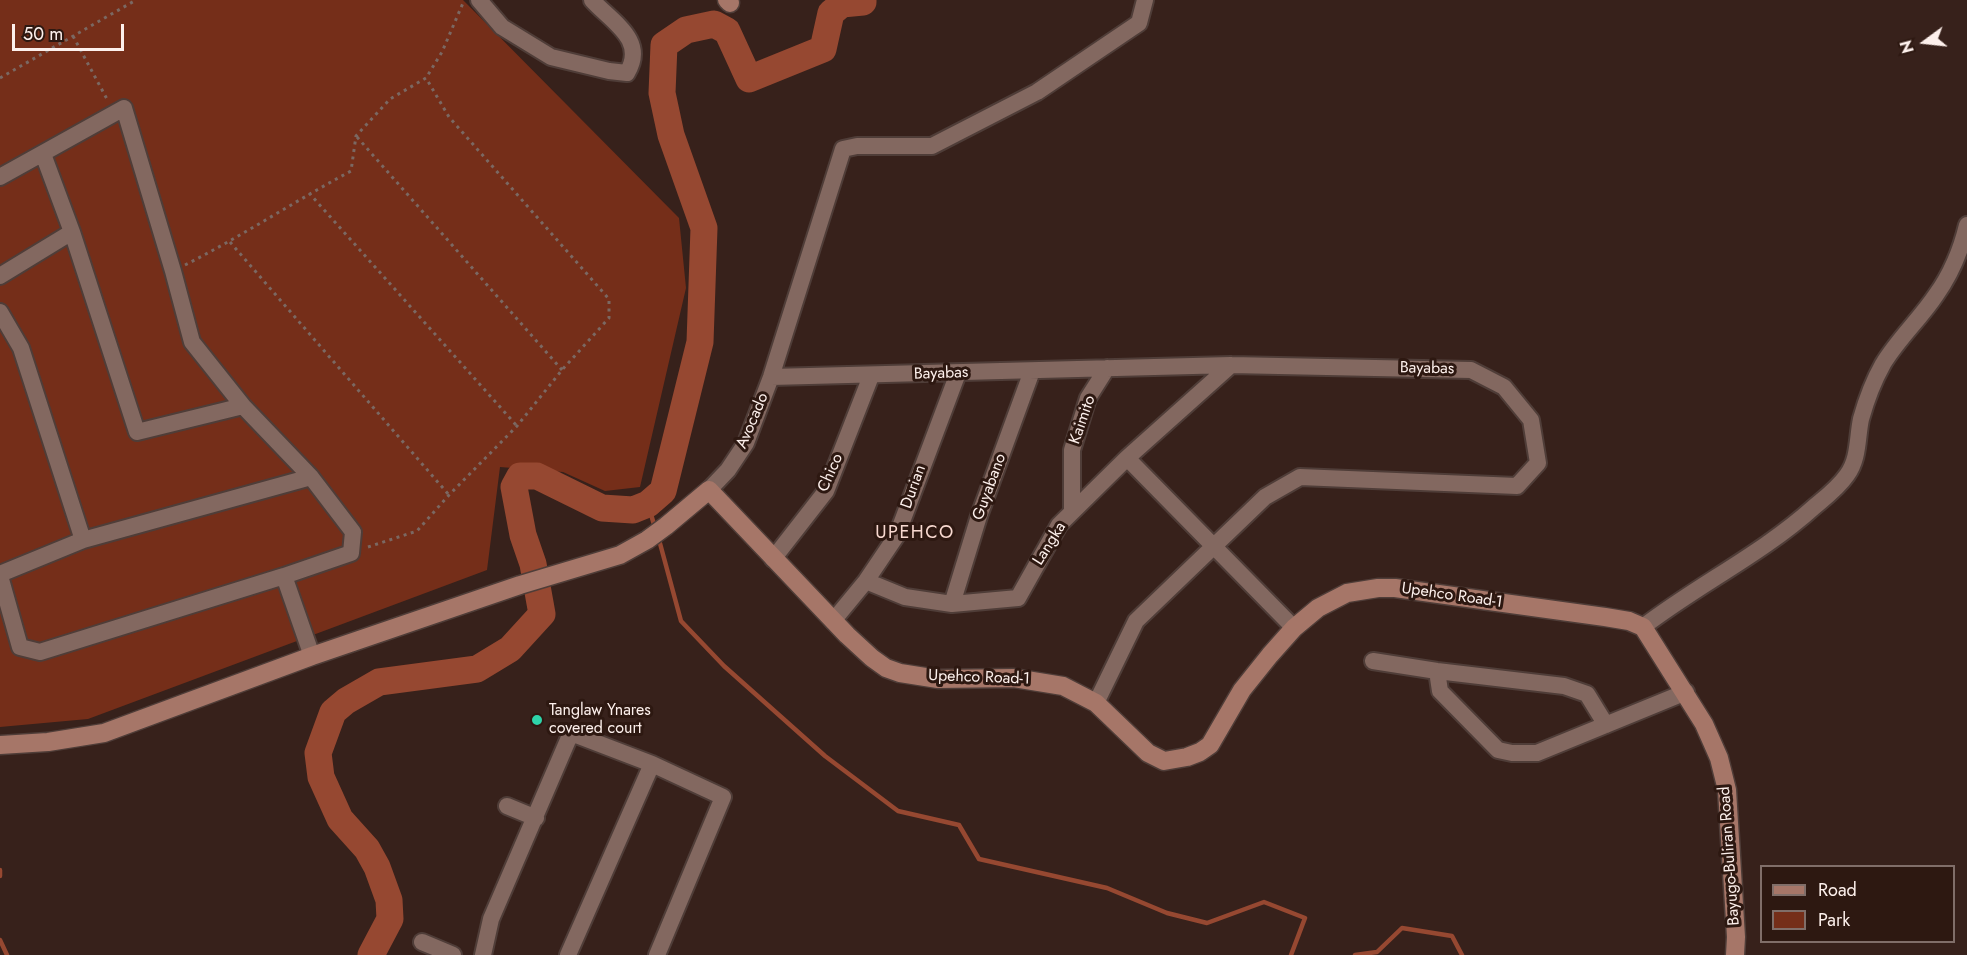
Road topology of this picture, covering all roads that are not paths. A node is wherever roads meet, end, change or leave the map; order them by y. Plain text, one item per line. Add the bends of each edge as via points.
1 (478, 0) edge
2 (592, 0) edge
3 (1145, 0) edge
4 (42, 154) junction
5 (0, 177) edge
6 (1967, 225) edge
7 (72, 232) junction
8 (0, 276) edge
9 (0, 312) edge
10 (1231, 365) junction
11 (1107, 368) junction
12 (1032, 371) junction
13 (958, 373) junction
14 (871, 376) junction
15 (771, 377) junction
16 (243, 406) junction
17 (1127, 458) junction
18 (311, 477) junction
19 (709, 490) junction
20 (1072, 512) junction
21 (83, 540) junction
22 (1214, 547) junction
23 (773, 559) junction
24 (0, 575) edge
25 (284, 576) junction
26 (866, 580) junction
27 (952, 604) junction
28 (833, 621) junction
29 (1643, 627) junction
30 (1294, 628) junction
31 (312, 656) junction
32 (1373, 661) dead end
33 (1437, 671) junction
34 (1686, 692) junction
35 (1096, 703) junction
36 (1606, 725) junction
37 (0, 745) edge
38 (652, 764) junction
39 (507, 806) dead end
40 (536, 818) junction
41 (422, 942) dead end
42 (453, 955) edge
43 (483, 955) edge
44 (568, 955) edge
45 (657, 955) edge
46 (1734, 955) edge

1 - 2 street via 502,27 551,57 627,73 633,62 631,40
3 - 15 street, Avocado via 1139,23 1037,92 932,146 843,149
4 - 5 street
4 - 7 street
4 - 16 street via 124,108 192,342
6 - 29 street via 1950,273 1883,364 1861,420 1854,462 1847,475 1764,548
7 - 8 street
7 - 16 street via 137,432
9 - 21 street via 21,348
10 - 11 street, Bayabas
10 - 17 street, Langka
10 - 22 street, Bayabas via 1471,370 1504,387 1532,420 1538,463 1517,486 1300,477 1265,497
11 - 12 street, Bayabas
11 - 20 street, Kaimito via 1088,398 1072,450
12 - 13 street, Bayabas
12 - 27 street, Guyabano via 979,516
13 - 14 street, Bayabas
13 - 26 street, Durian via 897,535
14 - 15 street, Bayabas
14 - 23 street, Chico via 826,491
15 - 19 street, Avocado via 746,443
16 - 18 street
17 - 20 street, Langka
17 - 22 street
18 - 21 street
18 - 25 street via 353,532 351,553
19 - 23 street, Upehco Road-1
19 - 31 street via 647,540 620,555
20 - 27 street, Langka via 1059,525 1018,598
21 - 24 street
22 - 30 street
22 - 35 street, Bayabas via 1136,621
23 - 28 street, Upehco Road-1
24 - 25 street via 20,647 40,652
25 - 31 street
26 - 27 street, Langka via 905,597
26 - 28 street, Durian
28 - 35 street, Upehco Road-1 via 872,658 900,673 938,679 1042,681 1063,686
29 - 30 street, Upehco Road-1 via 1605,617 1378,588 1333,599
29 - 34 street
30 - 35 street, Upehco Road-1 via 1242,690 1210,745 1187,757 1164,761 1148,753
31 - 37 street via 104,733
32 - 33 street
33 - 36 street via 1564,686 1587,694
33 - 36 street via 1440,691 1498,750 1537,753
34 - 36 street
34 - 46 street, Bayugo-Buliran Road via 1719,758 1727,790
38 - 40 street via 571,733
38 - 44 street
38 - 45 street via 723,796
39 - 40 street
40 - 43 street via 491,919
41 - 42 street

